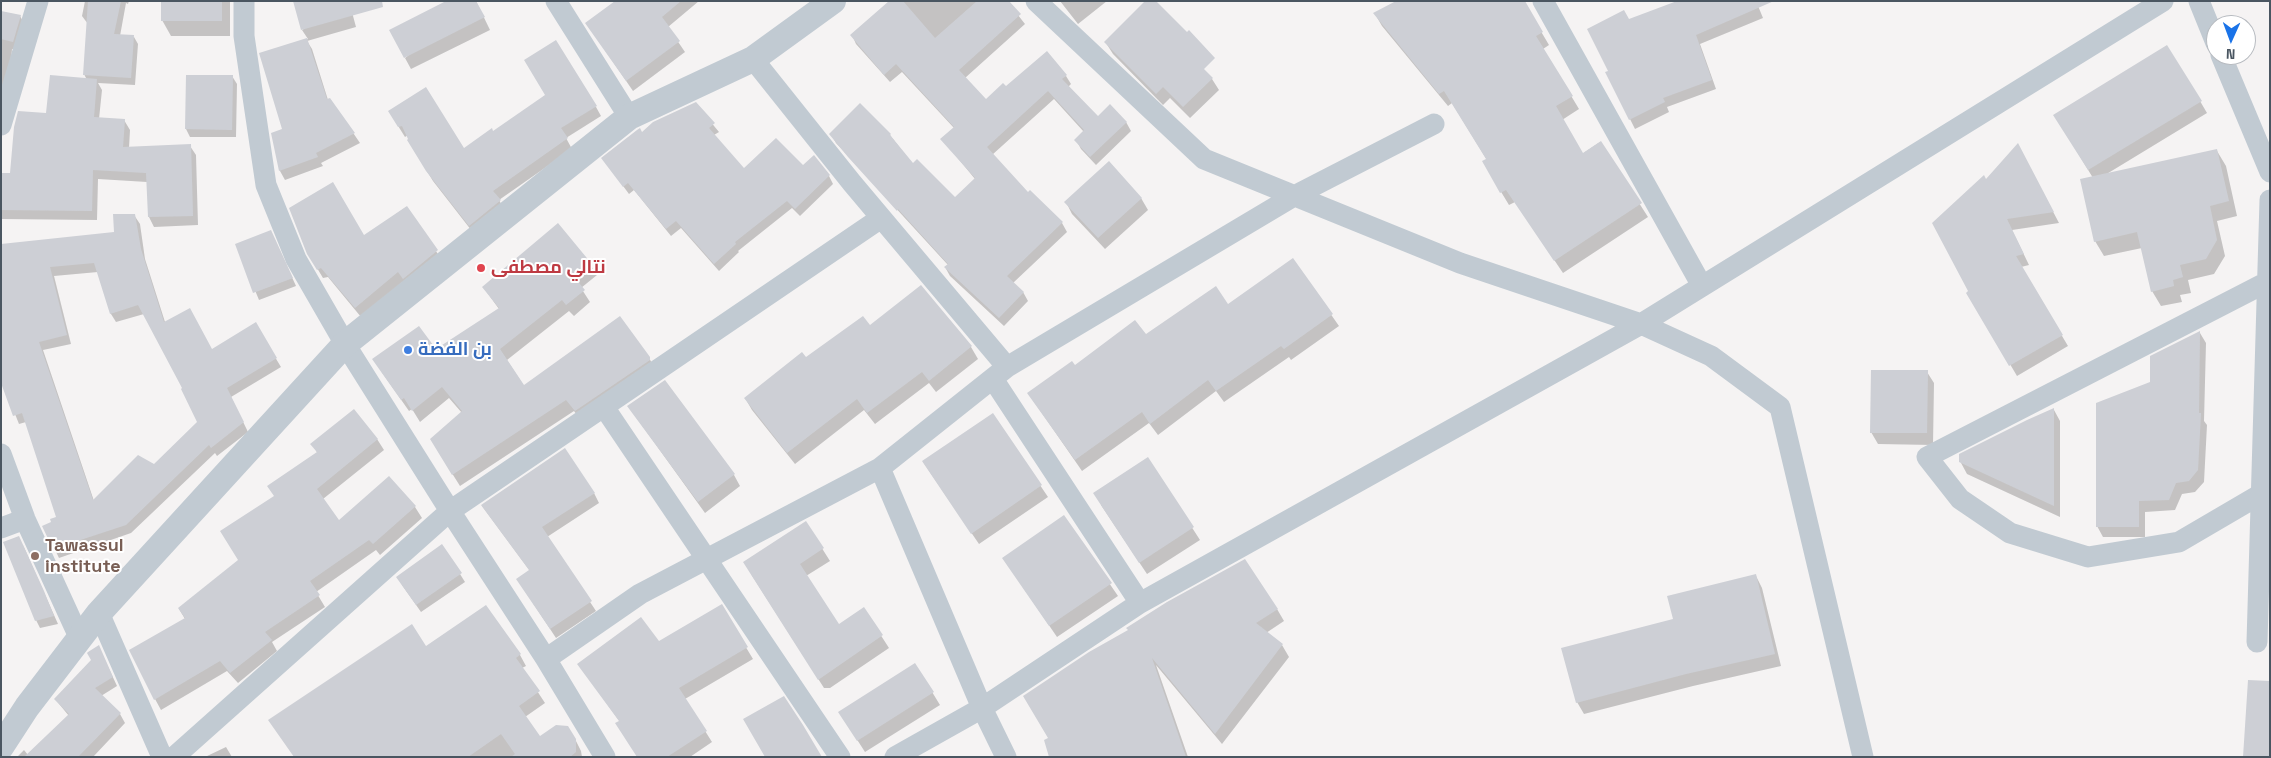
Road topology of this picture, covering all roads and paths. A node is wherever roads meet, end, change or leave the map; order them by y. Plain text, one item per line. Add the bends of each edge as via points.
1 (38, 1) edge
2 (244, 1) edge
3 (556, 1) edge
4 (832, 1) edge
5 (1036, 1) edge
6 (1542, 1) edge
7 (2162, 1) edge
8 (2199, 1) edge
9 (2206, 18) edge
10 (753, 59) junction
11 (2225, 65) edge
12 (630, 117) junction
13 (1434, 124) dead end
14 (1, 125) edge
15 (2270, 172) edge
16 (1294, 196) junction
17 (2270, 200) edge
18 (882, 218) junction
19 (2267, 282) junction
20 (1702, 286) junction
21 (1641, 324) junction
22 (346, 344) junction
23 (1000, 373) junction
24 (604, 407) junction
25 (1, 454) edge
26 (880, 468) junction
27 (2261, 494) junction
28 (450, 511) junction
29 (25, 519) junction
30 (1, 528) edge
31 (706, 559) junction
32 (1140, 602) junction
33 (99, 613) junction
34 (79, 637) junction
35 (2257, 642) dead end
36 (546, 659) junction
37 (982, 708) junction
38 (1, 747) edge
39 (162, 757) edge
40 (174, 757) edge
41 (605, 757) edge
42 (840, 757) edge
43 (895, 757) edge
44 (1006, 757) edge
45 (1863, 757) edge

1 - 14 street
2 - 22 street via 244,36 266,185 296,259
3 - 12 street
4 - 10 street
5 - 16 street via 1204,159
6 - 20 street
7 - 20 street
8 - 9 street
10 - 12 street
10 - 18 street
11 - 15 street
12 - 22 street
13 - 16 street
16 - 21 street via 1460,263
16 - 23 street
17 - 19 street
18 - 23 street
18 - 24 street
19 - 27 street
19 - 27 street via 1927,457 1960,499 2010,533 2088,557 2180,542
20 - 21 street
21 - 32 street
21 - 45 street via 1711,356 1780,407
22 - 28 street
22 - 33 street
23 - 26 street
23 - 32 street
24 - 28 street
24 - 31 street
25 - 29 street
26 - 31 street
26 - 37 street
27 - 35 street
28 - 36 street
28 - 40 street
29 - 30 street
29 - 34 street
31 - 36 street via 640,594
31 - 42 street
32 - 37 street
33 - 34 street
33 - 39 street
34 - 38 street via 27,706
36 - 41 street
37 - 43 street
37 - 44 street

